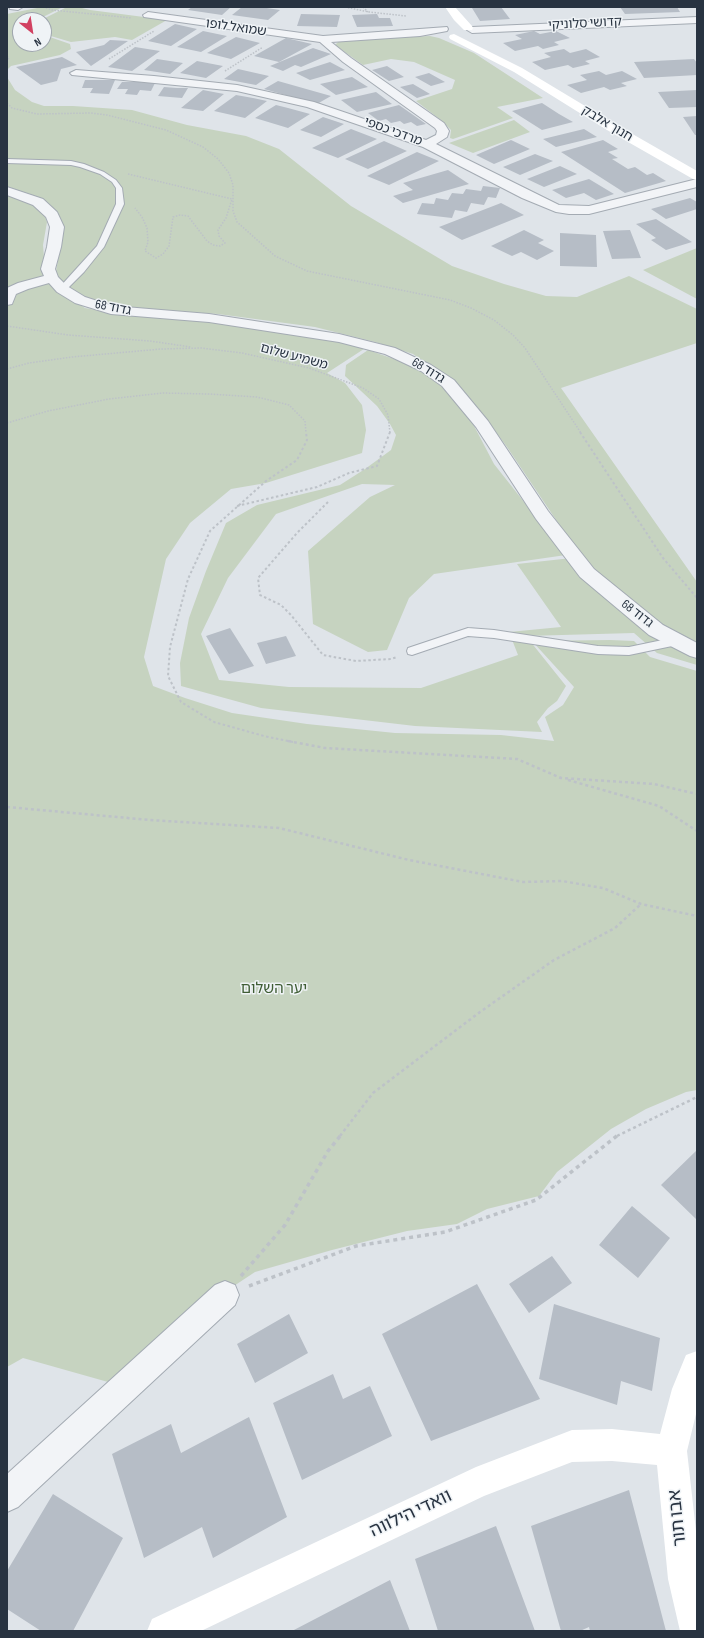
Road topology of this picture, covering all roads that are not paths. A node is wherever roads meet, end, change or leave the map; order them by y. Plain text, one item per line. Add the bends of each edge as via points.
1 (14, 7) edge
2 (18, 7) edge
3 (450, 7) edge
4 (148, 15) road end
5 (697, 20) edge
6 (445, 30) junction
7 (470, 31) junction
8 (323, 39) junction
9 (518, 70) junction
10 (76, 74) dead end
11 (427, 144) junction
12 (7, 160) edge
13 (697, 176) edge
14 (697, 183) edge
15 (7, 191) edge
16 (57, 283) junction
17 (7, 301) edge
18 (677, 641) junction
19 (412, 651) road end
20 (697, 651) edge
21 (225, 1295) road end
22 (697, 1366) edge
23 (671, 1452) junction
24 (7, 1496) edge
25 (164, 1631) edge
26 (697, 1631) edge

1 - 2 street
3 - 7 street, חנוך אלבק
4 - 8 street, שמואל לופו
5 - 7 street, קדושי סלוניקי
6 - 7 street via 464,37
6 - 8 street, שמואל לופו
6 - 9 street, חנוך אלבק
7 - 9 street, חנוך אלבק
8 - 11 street via 347,60 440,126 443,131 441,137
9 - 13 street, חנוך אלבק
10 - 11 street, מרדכי כספי via 205,84 269,94 310,104
11 - 14 street, מרדכי כספי via 527,196 556,208 569,210 590,210
12 - 16 lane via 71,163 93,169 114,181 119,188 120,204 100,247 81,270
15 - 16 street via 38,202 52,215 57,227 48,269
16 - 17 street via 23,286 10,292
16 - 18 street, גדוד 68 via 80,300 111,310 209,318 339,338 390,351 426,368 448,383 482,424 542,515 587,573 656,630
18 - 19 lane via 629,651 598,650 468,632
18 - 20 street, גדוד 68
21 - 24 street
22 - 23 street via 687,1389
23 - 25 street, וואדי הילווה via 612,1445 572,1446 476,1483
23 - 26 street, אבו תור via 685,1579

